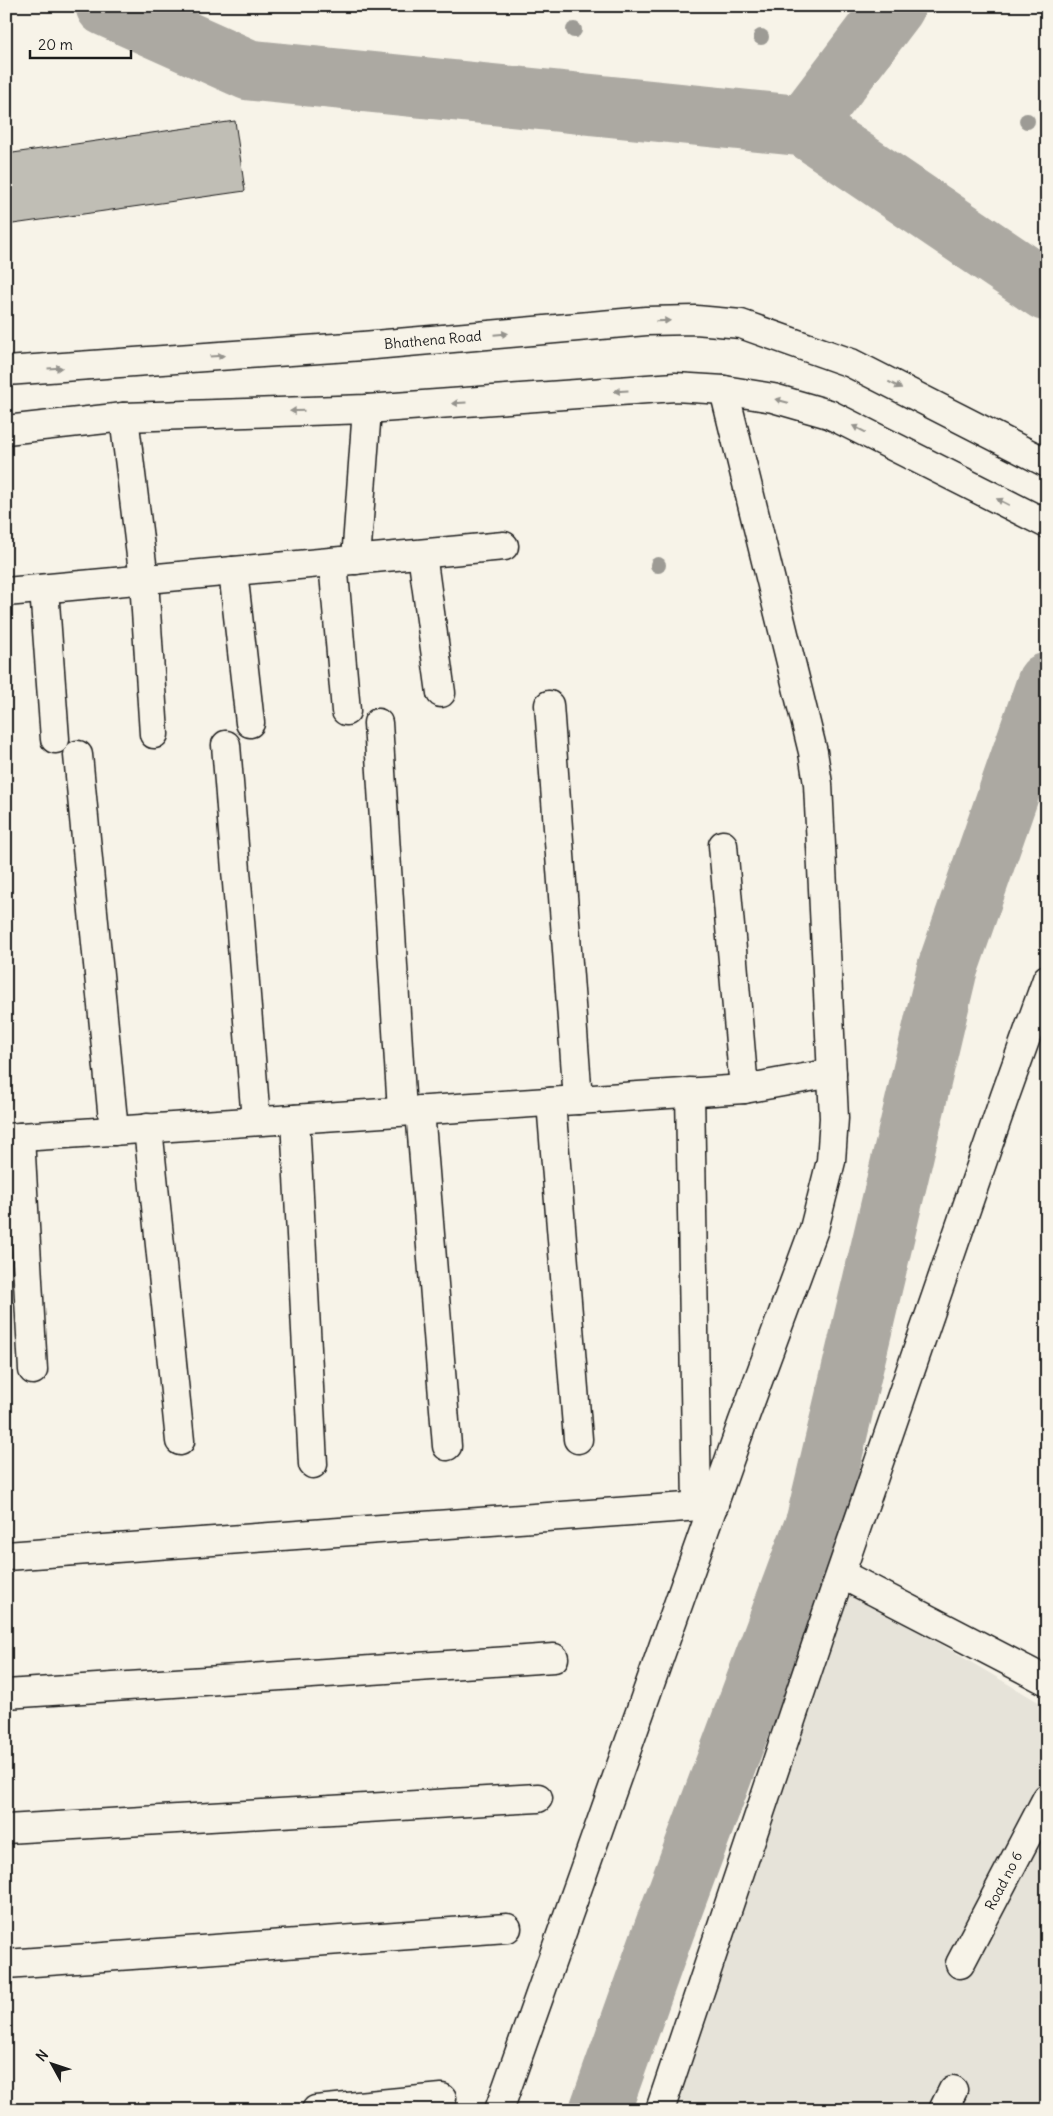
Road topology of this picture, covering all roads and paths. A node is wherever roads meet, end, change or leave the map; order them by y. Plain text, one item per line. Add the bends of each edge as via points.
1 (6, 371) edge
2 (724, 390) junction
3 (367, 409) junction
4 (124, 417) junction
5 (6, 430) edge
6 (1047, 463) edge
7 (1047, 524) edge
8 (504, 546) dead end
9 (422, 554) junction
10 (344, 561) junction
11 (233, 572) junction
12 (144, 580) junction
13 (44, 589) junction
14 (6, 592) edge
15 (441, 693) dead end
16 (548, 705) dead end
17 (346, 711) dead end
18 (250, 723) dead end
19 (378, 723) dead end
20 (154, 734) dead end
21 (55, 738) dead end
22 (226, 745) dead end
23 (78, 755) dead end
24 (723, 845) dead end
25 (1047, 979) edge
26 (832, 1073) junction
27 (744, 1089) junction
28 (690, 1092) junction
29 (578, 1100) junction
30 (551, 1102) junction
31 (411, 1111) junction
32 (295, 1119) junction
33 (256, 1121) junction
34 (148, 1128) junction
35 (114, 1131) junction
36 (13, 1138) edge
37 (33, 1370) dead end
38 (578, 1439) dead end
39 (180, 1442) dead end
40 (447, 1446) dead end
41 (313, 1464) dead end
42 (705, 1505) junction
43 (6, 1556) edge
44 (841, 1574) junction
45 (554, 1658) dead end
46 (1047, 1680) edge
47 (6, 1694) edge
48 (538, 1798) dead end
49 (1047, 1798) edge
50 (6, 1828) edge
51 (507, 1928) dead end
52 (6, 1964) edge
53 (960, 1964) dead end
54 (442, 2098) dead end
55 (316, 2110) edge
56 (499, 2110) edge
57 (660, 2110) edge

1 -> 6 street, Bhathena Road via 363,346 646,321 696,320 741,324 851,363
2 -> 3 street via 675,387
7 -> 2 street via 829,414 773,398
2 - 26 street via 813,752 821,821
3 -> 4 street
3 - 10 street
4 - 5 street
4 - 12 street
8 - 9 street
9 - 10 street
9 - 15 street
10 - 11 street
10 - 17 street
11 - 12 street
11 - 18 street
12 - 13 street
12 - 20 street
13 - 14 street
13 - 21 street
16 - 29 street
19 - 31 street
22 - 33 street
23 - 35 street
24 - 27 street
25 - 44 street
26 - 27 street
26 - 42 street via 834,1118 831,1161 814,1229
27 - 28 street
28 - 29 street
28 - 42 street
29 - 30 street
30 - 31 street
30 - 38 street
31 - 32 street
31 - 40 street
32 - 33 street
32 - 41 street
33 - 34 street
34 - 35 street
34 - 39 street
35 - 36 street
36 - 37 street
42 - 43 street
42 - 56 street
44 - 46 street
44 - 57 street
45 - 47 street
48 - 50 street
49 - 53 street, Road no 6
51 - 52 street
54 - 55 street

